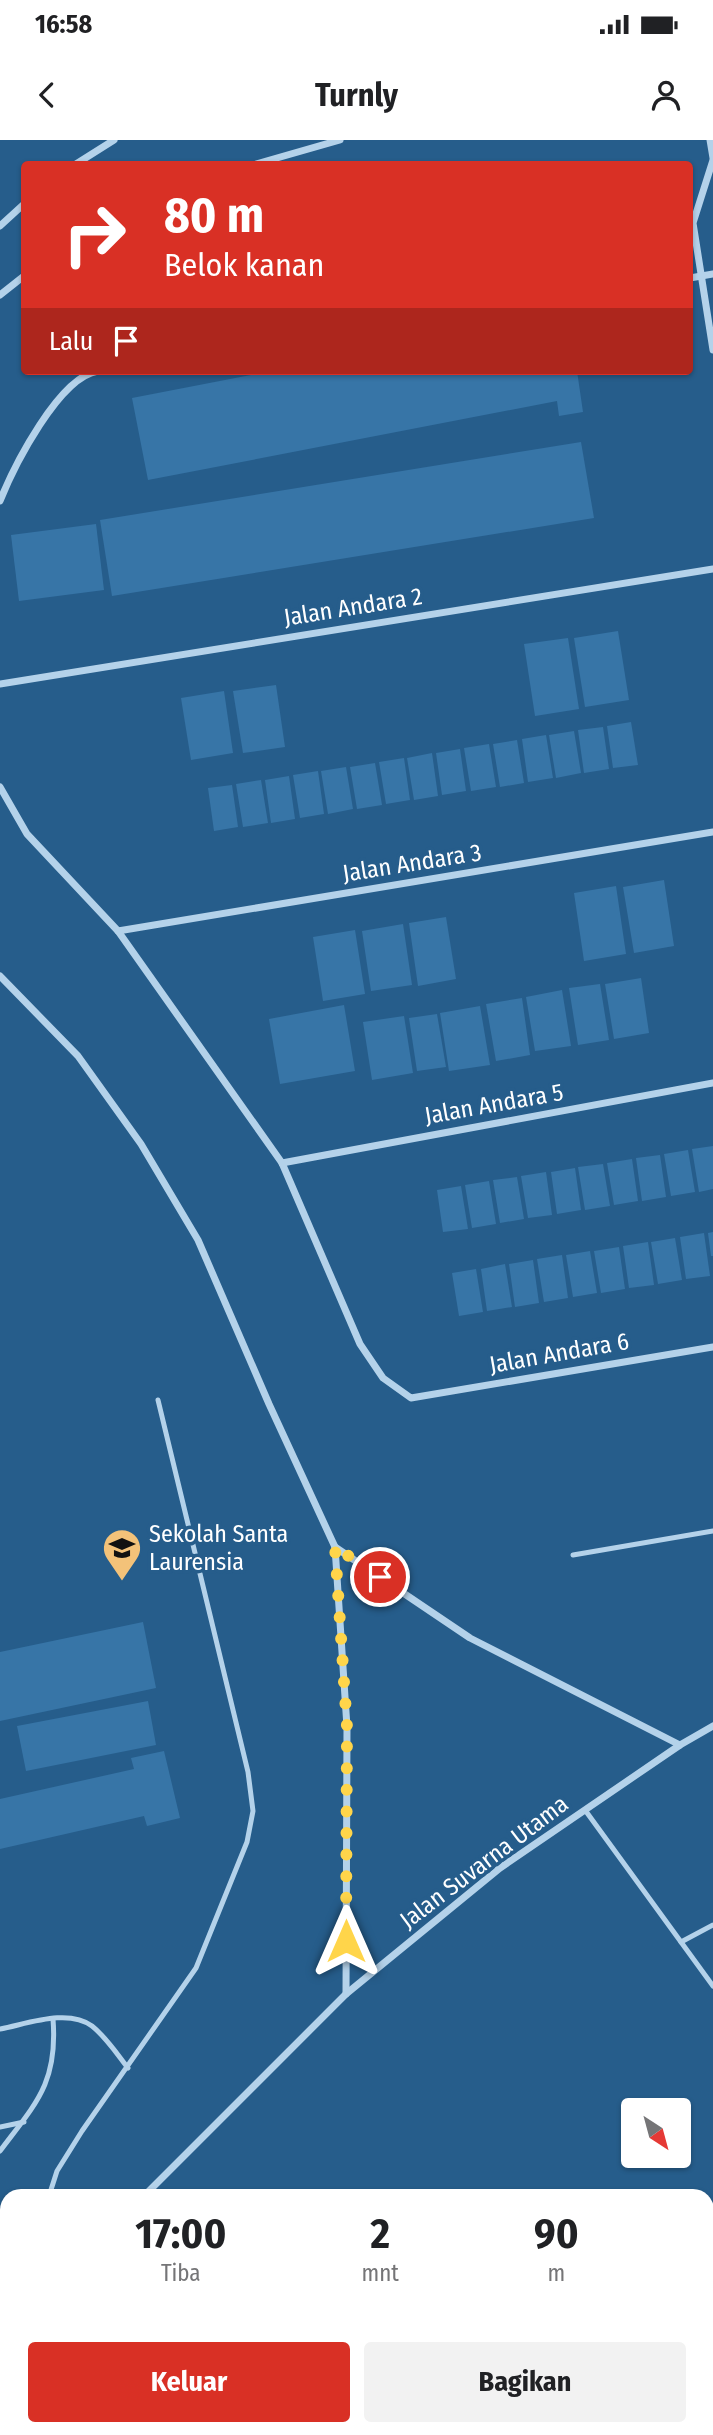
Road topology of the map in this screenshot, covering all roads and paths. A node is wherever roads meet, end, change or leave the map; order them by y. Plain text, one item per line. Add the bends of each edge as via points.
1 (114, 140) edge
2 (340, 140) edge
3 (710, 140) edge
4 (713, 159) edge
5 (81, 161) edge
6 (266, 161) edge
7 (21, 207) edge
8 (0, 226) edge
9 (713, 274) edge
10 (701, 276) junction
11 (693, 277) edge
12 (21, 278) edge
13 (0, 295) edge
14 (713, 350) edge
15 (85, 375) edge
16 (0, 501) edge
17 (713, 569) edge
18 (0, 684) edge
19 (0, 787) edge
20 (713, 832) edge
21 (118, 932) junction
22 (0, 976) edge
23 (713, 1083) edge
24 (282, 1163) junction
25 (713, 1347) edge
26 (158, 1400) dead end
27 (713, 1531) edge
28 (335, 1547) junction
29 (573, 1555) dead end
30 (713, 1726) edge
31 (680, 1745) junction
32 (585, 1810) junction
33 (713, 1925) edge
34 (681, 1942) junction
35 (713, 1986) edge
36 (346, 1994) junction
37 (54, 2019) junction
38 (0, 2029) edge
39 (128, 2068) junction
40 (24, 2122) junction
41 (0, 2127) edge
42 (0, 2151) edge
43 (51, 2189) edge
44 (151, 2189) edge

1 - 5 street
2 - 6 street
3 - 4 street
4 - 10 street via 693,223
7 - 8 street
9 - 10 street
10 - 11 street
10 - 14 street
12 - 13 street
15 - 16 street via 50,411 14,467
17 - 18 street, Jalan Andara 2
19 - 21 street via 27,834
20 - 21 street, Jalan Andara 3
21 - 24 street
22 - 28 street via 78,1056 141,1143 184,1216
23 - 24 street, Jalan Andara 5
24 - 25 street, Jalan Andara 6 via 360,1344 383,1378 411,1398
26 - 39 lane via 248,1772 253,1811 247,1842 196,1968
27 - 29 lane
28 - 31 street via 470,1638
28 - 36 street via 347,1727
30 - 31 street, Jalan Suvarna Utama
31 - 32 street, Jalan Suvarna Utama
32 - 34 lane
32 - 36 street, Jalan Suvarna Utama via 500,1868
33 - 34 lane
34 - 35 lane
36 - 44 street, Jalan Suvarna Utama
37 - 38 lane
37 - 39 lane via 77,2018 91,2025
37 - 40 lane via 51,2074
39 - 43 lane via 82,2131
40 - 41 lane
40 - 42 lane

